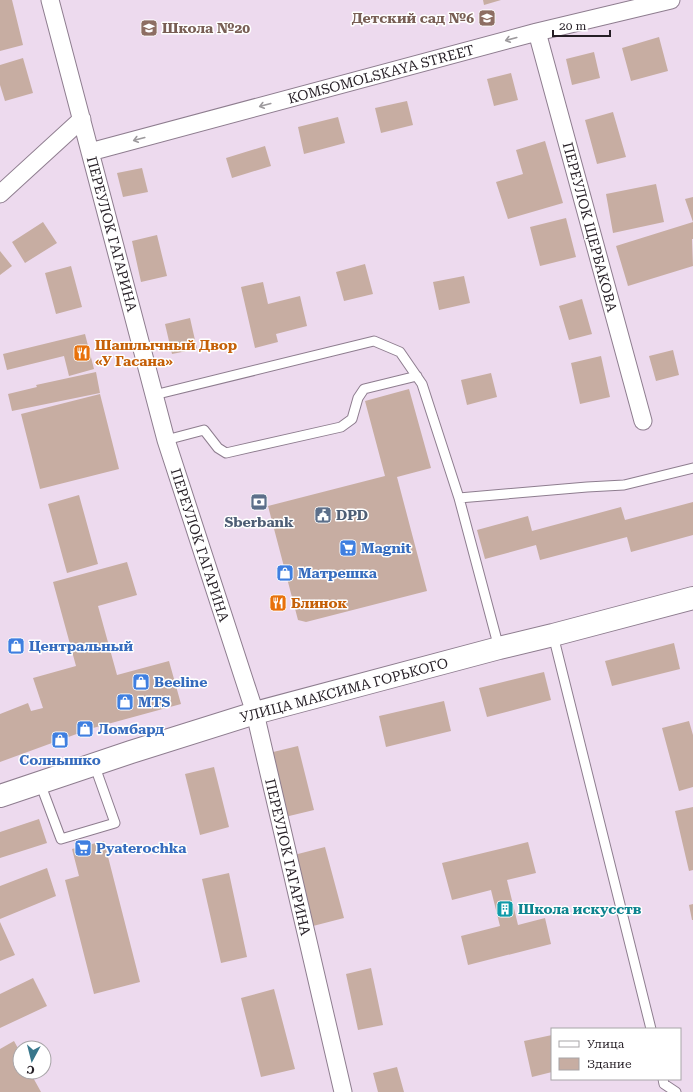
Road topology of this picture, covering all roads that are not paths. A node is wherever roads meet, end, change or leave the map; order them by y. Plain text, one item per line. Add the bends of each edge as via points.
1 (50, 0) edge
2 (672, 0) edge
3 (537, 32) junction
4 (82, 119) junction
5 (90, 152) junction
6 (0, 194) edge
7 (417, 376) junction
8 (154, 395) junction
9 (644, 421) dead end
10 (166, 440) junction
11 (693, 468) edge
12 (459, 498) junction
13 (692, 602) edge
14 (552, 635) junction
15 (499, 648) junction
16 (255, 713) junction
17 (94, 764) junction
18 (40, 783) junction
19 (0, 796) edge
20 (651, 1028) edge
21 (663, 1080) edge
22 (343, 1092) edge
23 (676, 1092) edge

1 - 4 street, ПЕРЕУЛОК ГАГАРИНА
2 - 3 street, KOMSOMOLSKAYA STREET
3 -> 5 street, KOMSOMOLSKAYA STREET
3 - 9 street, ПЕРЕУЛОК ЩЕРБАКОВА
4 - 5 street, ПЕРЕУЛОК ГАГАРИНА
4 - 6 street
5 - 8 street, ПЕРЕУЛОК ГАГАРИНА
7 - 8 lane via 400,352 374,341
7 - 10 lane via 364,389 358,398 352,419 341,427 226,454 204,430
7 - 12 lane via 422,384
8 - 10 street, ПЕРЕУЛОК ГАГАРИНА
10 - 16 street, ПЕРЕУЛОК ГАГАРИНА
11 - 12 lane via 624,485
12 - 15 lane
13 - 14 main road, УЛИЦА МАКСИМА ГОРЬКОГО
14 - 15 main road, УЛИЦА МАКСИМА ГОРЬКОГО
14 - 20 lane
15 - 16 main road, УЛИЦА МАКСИМА ГОРЬКОГО
16 - 17 main road, УЛИЦА МАКСИМА ГОРЬКОГО
16 - 22 street, ПЕРЕУЛОК ГАГАРИНА
17 - 18 main road, УЛИЦА МАКСИМА ГОРЬКОГО
17 - 18 lane via 115,822 61,839
18 - 19 main road, УЛИЦА МАКСИМА ГОРЬКОГО
21 - 23 lane via 664,1084

